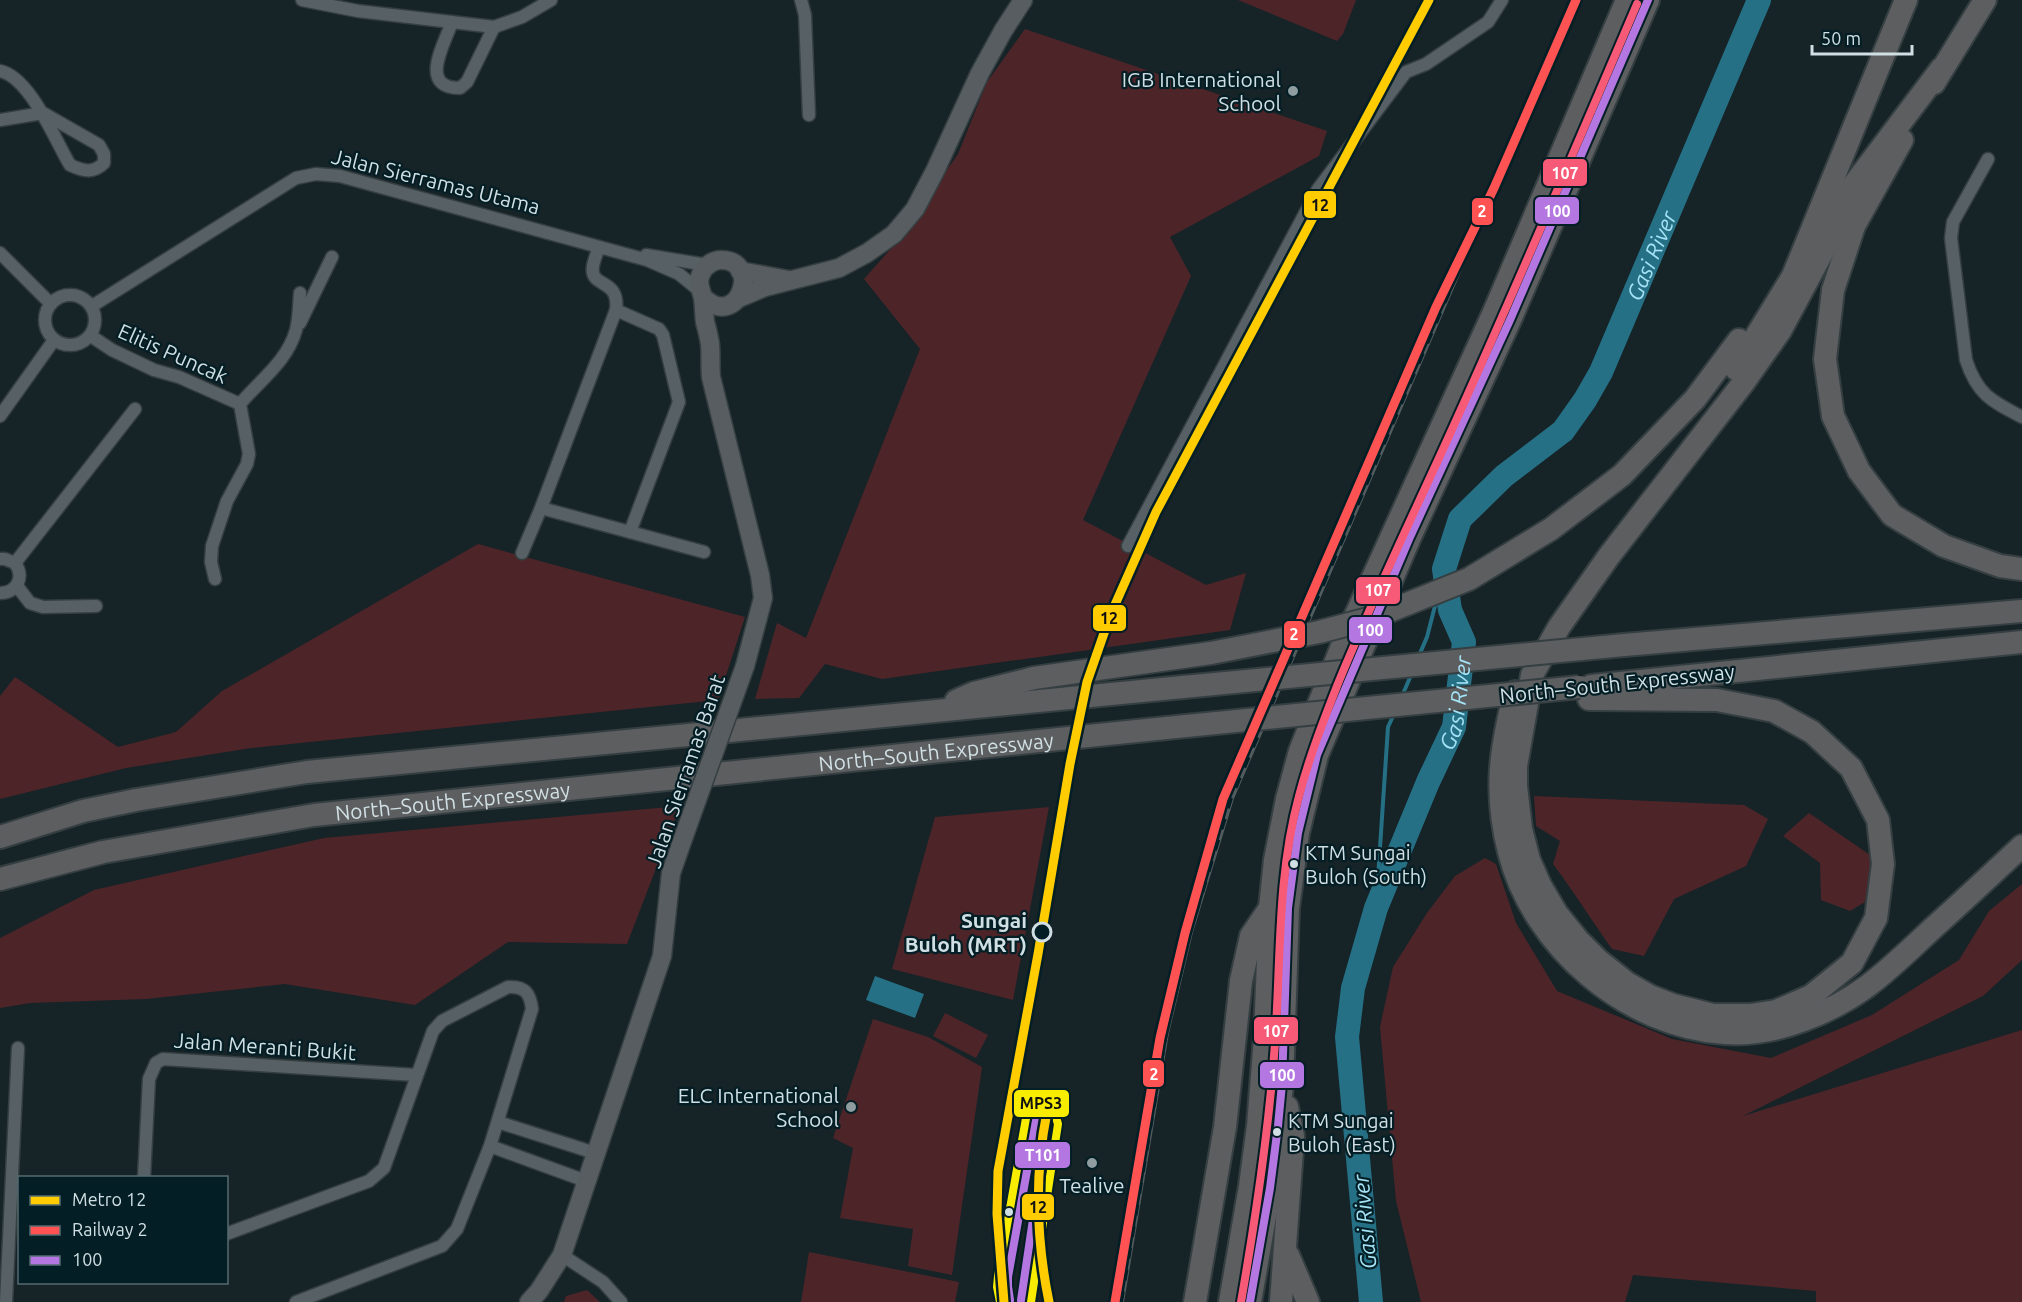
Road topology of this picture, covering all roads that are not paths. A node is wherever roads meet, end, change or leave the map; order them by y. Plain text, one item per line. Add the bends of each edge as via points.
1 (302, 0) edge
2 (551, 0) edge
3 (801, 0) edge
4 (1023, 0) edge
5 (1502, 0) edge
6 (1627, 0) edge
7 (1648, 0) edge
8 (1906, 0) edge
9 (1985, 0) edge
10 (452, 22) junction
11 (494, 27) junction
12 (1941, 69) junction
13 (0, 71) edge
14 (43, 113) junction
15 (808, 115) dead end
16 (0, 120) edge
17 (1988, 159) dead end
18 (1822, 203) junction
19 (600, 247) junction
20 (0, 253) edge
21 (624, 253) junction
22 (332, 257) dead end
23 (707, 265) junction
24 (740, 271) junction
25 (790, 280) junction
26 (300, 292) dead end
27 (701, 294) junction
28 (733, 302) junction
29 (51, 303) junction
30 (92, 306) junction
31 (616, 310) junction
32 (297, 329) junction
33 (91, 336) junction
34 (54, 340) junction
35 (710, 344) junction
36 (240, 404) junction
37 (135, 409) dead end
38 (0, 417) edge
39 (2022, 417) edge
40 (541, 508) junction
41 (630, 532) junction
42 (1128, 546) dead end
43 (704, 552) dead end
44 (522, 553) dead end
45 (0, 559) edge
46 (15, 563) junction
47 (2022, 569) edge
48 (215, 579) dead end
49 (17, 586) junction
50 (0, 593) edge
51 (96, 606) dead end
52 (2022, 611) edge
53 (2022, 642) edge
54 (1584, 693) junction
55 (932, 711) junction
56 (0, 837) edge
57 (2022, 846) edge
58 (0, 879) edge
59 (1270, 908) junction
60 (18, 1048) dead end
61 (416, 1076) junction
62 (1282, 1084) junction
63 (498, 1122) junction
64 (490, 1146) junction
65 (596, 1153) junction
66 (144, 1176) edge
67 (586, 1181) junction
68 (228, 1233) edge
69 (1286, 1248) junction
70 (562, 1255) junction
71 (6, 1302) edge
72 (296, 1302) edge
73 (529, 1302) edge
74 (621, 1302) edge
75 (1195, 1302) edge
76 (1230, 1302) edge
77 (1250, 1302) edge
78 (1281, 1302) edge
79 (1308, 1302) edge

1 - 10 street
2 - 11 street
3 - 15 street via 806,26
4 - 25 street via 980,73 915,209 894,234 867,253 838,268
5 - 42 street via 1488,22 1426,64 1406,72 1318,189
6 - 59 highway via 1304,740 1281,828
7 - 62 highway via 1317,755 1298,833 1288,908
8 - 18 highway
9 - 12 highway
10 - 11 street
10 - 11 street via 436,68 437,78 449,88 460,88 467,82
12 - 47 highway via 1854,226 1833,290 1825,359 1833,416 1859,471 1892,515 1944,546 2000,566
12 - 54 highway via 1852,187 1780,331 1559,627 1532,675 1516,766 1521,829 1540,885 1578,940 1605,967 1650,996 1713,1015 1776,1011 1811,996 1852,963 1876,918 1883,864 1878,820 1851,768 1812,732 1774,711 1717,700
13 - 14 street via 11,75
14 - 14 street via 99,145 104,164 98,170 87,171 70,165
14 - 16 street
17 - 39 street via 1953,222 1951,238 1966,360 1972,379 1983,394
18 - 55 highway, bridge via 1754,321 1695,399 1622,475 1551,529 1469,579 1371,618 1319,632 1034,678 974,693
18 - 57 highway via 1793,276 1739,366 1579,573 1542,632 1515,691 1500,758 1502,807 1512,860 1525,893 1544,924 1573,961 1597,982 1666,1021 1701,1030 1740,1033 1787,1026 1840,1006 1876,981
19 - 21 street, Jalan Sierramas Utama
19 - 30 street, Jalan Sierramas Utama via 340,176 316,174 296,178
19 - 31 street via 592,267 593,276 615,293
20 - 29 street
21 - 23 street, Jalan Sierramas Utama
21 - 27 street, Jalan Sierramas Utama via 679,274
22 - 32 street
23 - 24 street via 721,260
23 - 27 street via 699,278
24 - 25 street
24 - 28 street via 744,285
25 - 28 street
26 - 32 street
27 - 28 street via 713,304
27 - 35 street, Jalan Sierramas Barat
28 - 35 street, Jalan Sierramas Barat via 719,318
29 - 30 street via 72,295
29 - 34 street via 45,318
30 - 33 street via 96,321
31 - 40 street
31 - 41 street via 659,329 680,402
32 - 36 street via 277,367
33 - 34 street via 78,345
33 - 36 street, Elitis Puncak via 154,370
34 - 38 street
35 - 65 street, Jalan Sierramas Barat, bridge via 711,377 763,598 745,666 671,873 662,956
36 - 48 street via 249,454 212,546 210,562
37 - 46 street
40 - 41 street
40 - 44 street
41 - 43 street
45 - 46 street
46 - 49 street via 20,572
49 - 50 street
49 - 51 street via 30,603 43,607
52 - 55 highway, North–South Expressway, bridge
53 - 54 highway, North–South Expressway
54 - 58 highway, North–South Expressway, bridge via 1481,697 314,815 103,852
55 - 56 highway, North–South Expressway via 307,772 82,811
59 - 75 highway via 1251,936 1241,981 1225,1126
59 - 76 highway via 1258,1126
60 - 71 street
61 - 63 street via 433,1031 442,1021 507,987 517,986 531,998 532,1009
61 - 66 street, Jalan Meranti Bukit via 163,1059 156,1063 149,1079
61 - 68 street via 384,1168 369,1181
62 - 69 highway via 1293,1137
62 - 77 highway via 1270,1188
63 - 64 street
63 - 65 street
64 - 67 street
64 - 72 street via 457,1229 442,1246
65 - 67 street, Jalan Sierramas Barat
67 - 70 street, Jalan Sierramas Barat
69 - 78 highway
69 - 79 highway
70 - 73 street, Jalan Sierramas Barat
70 - 74 street via 603,1282

